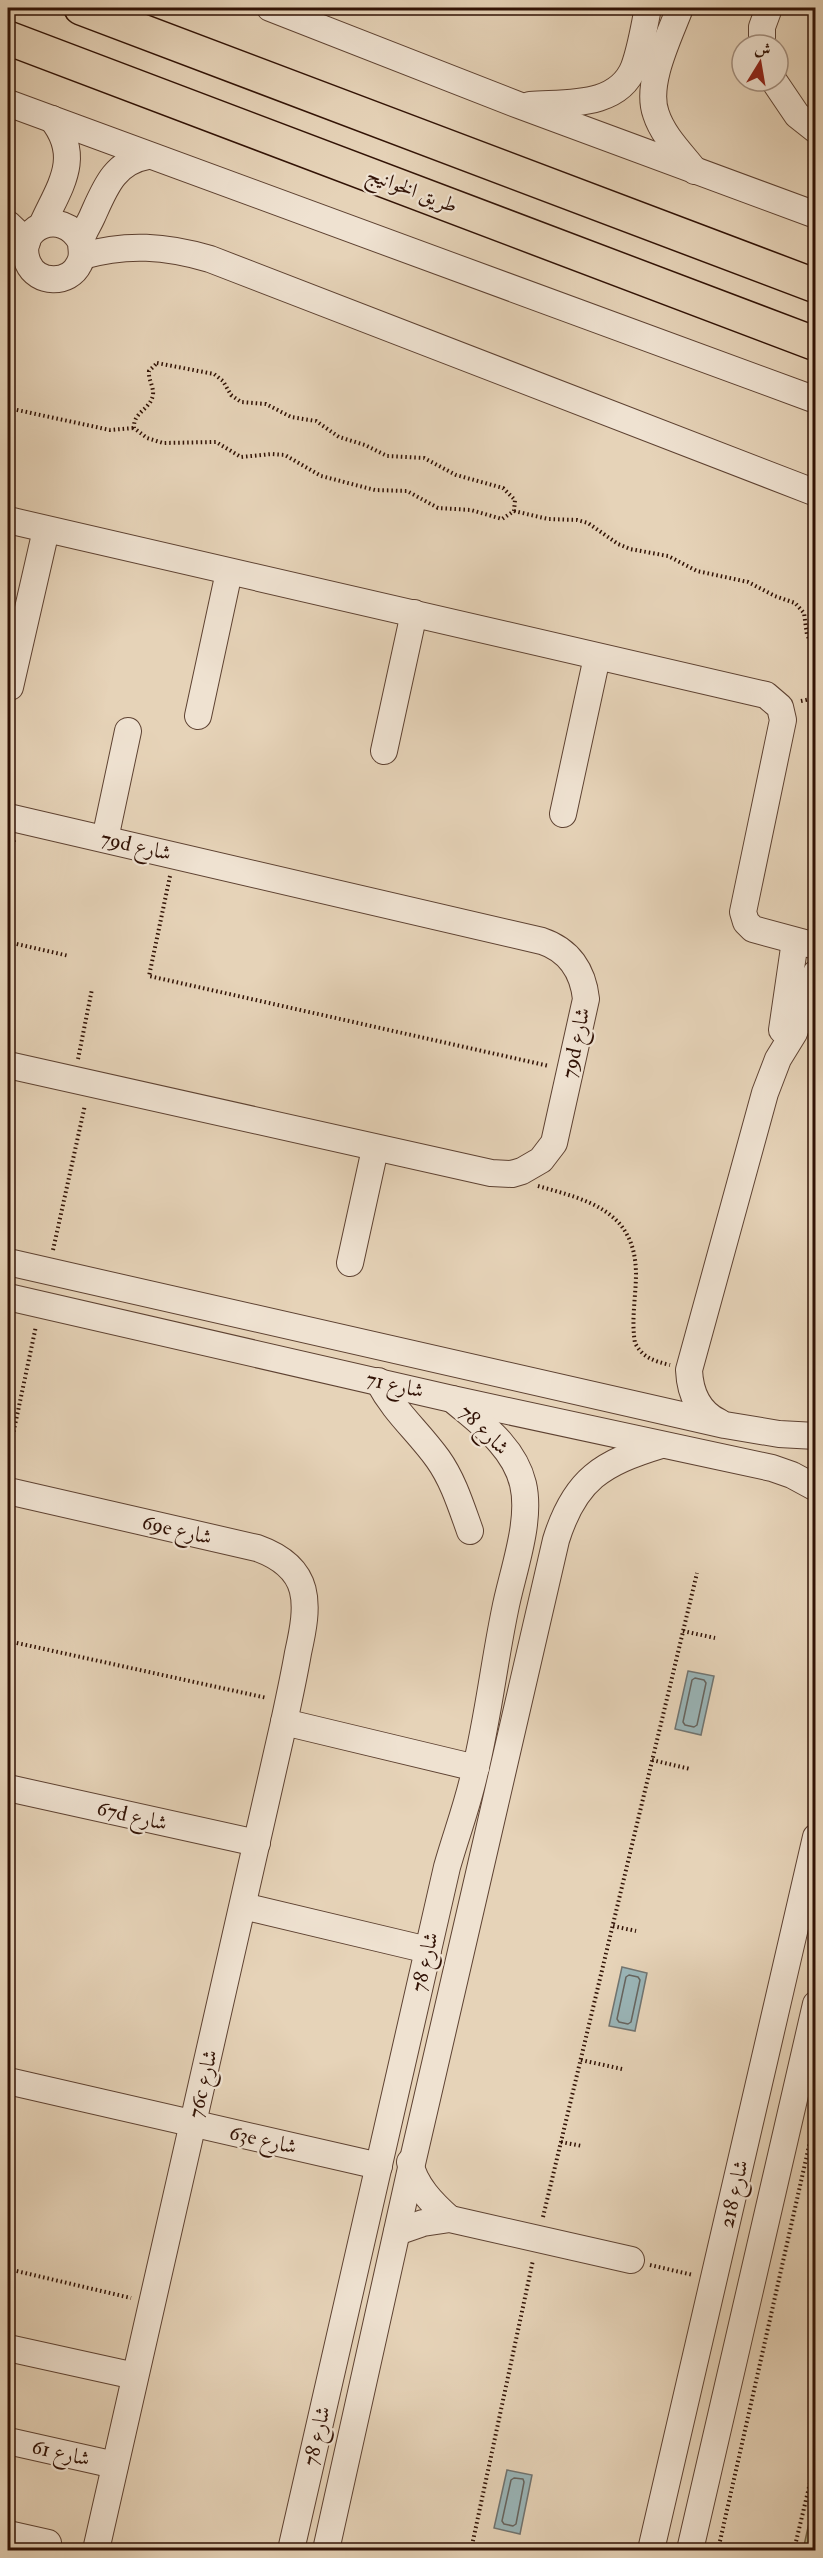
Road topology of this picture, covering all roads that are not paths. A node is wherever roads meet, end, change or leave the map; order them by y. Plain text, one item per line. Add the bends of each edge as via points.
1 (81, 8) edge
2 (270, 8) edge
3 (648, 8) edge
4 (680, 8) edge
5 (769, 8) edge
6 (762, 33) edge
7 (8, 38) edge
8 (782, 93) edge
9 (8, 103) edge
10 (521, 106) junction
11 (52, 119) junction
12 (816, 130) edge
13 (148, 156) junction
14 (696, 171) junction
15 (816, 215) edge
16 (8, 224) edge
17 (32, 245) edge
18 (82, 249) junction
19 (816, 286) edge
20 (816, 344) edge
21 (816, 400) edge
22 (816, 493) edge
23 (8, 520) edge
24 (46, 530) junction
25 (230, 572) junction
26 (414, 614) junction
27 (597, 657) junction
28 (10, 687) dead end
29 (198, 716) dead end
30 (128, 731) dead end
31 (384, 751) dead end
32 (563, 814) dead end
33 (13, 818) edge
34 (105, 839) junction
35 (805, 943) edge
36 (816, 973) edge
37 (784, 1048) junction
38 (8, 1065) edge
39 (375, 1149) junction
40 (8, 1262) edge
41 (350, 1263) dead end
42 (8, 1297) edge
43 (689, 1370) junction
44 (378, 1381) junction
45 (452, 1398) junction
46 (643, 1406) junction
47 (724, 1425) junction
48 (816, 1436) edge
49 (661, 1445) junction
50 (816, 1488) edge
51 (8, 1491) edge
52 (470, 1530) dead end
53 (306, 1617) joint
54 (286, 1712) junction
55 (476, 1768) junction
56 (8, 1788) edge
57 (816, 1837) edge
58 (257, 1844) junction
59 (453, 1847) junction
60 (243, 1906) junction
61 (464, 1948) junction
62 (428, 1950) junction
63 (816, 2004) edge
64 (401, 2063) junction
65 (8, 2081) edge
66 (194, 2124) junction
67 (379, 2166) junction
68 (411, 2168) junction
69 (450, 2219) junction
70 (398, 2232) junction
71 (631, 2260) road end
72 (8, 2348) edge
73 (135, 2376) junction
74 (8, 2441) edge
75 (115, 2465) junction
76 (8, 2534) edge
77 (48, 2543) dead end
78 (96, 2550) edge
79 (291, 2550) edge
80 (326, 2550) edge
81 (651, 2550) edge
82 (690, 2550) edge

1 - 19 highway
2 - 10 street
3 - 10 street via 634,67 617,90 597,98
4 - 14 street via 652,97 666,134
5 - 6 street
7 - 20 highway, طريق الخوانيج
8 - 12 street via 797,115
9 - 11 street
10 - 14 street
11 - 13 street
11 - 17 street via 67,147 67,195
13 - 18 street via 129,161 114,173 105,186
13 - 21 street
14 - 15 street
16 - 17 street
17 - 18 street via 72,229
17 - 18 street via 38,275 56,280 74,273
18 - 22 street via 140,246 210,259
23 - 24 street
24 - 25 street
24 - 28 street
25 - 26 street
25 - 29 street
26 - 27 street
26 - 31 street
27 - 32 street
27 - 35 street via 766,694 777,703 783,720 743,912 753,929
30 - 34 street
33 - 34 street, 79d شارع
34 - 39 street, 79d شارع via 553,945 577,967 585,988 585,1010 554,1143 541,1160 512,1174 490,1173
35 - 37 street via 782,1030
36 - 37 street via 795,1033
37 - 43 street via 765,1093
38 - 39 street, 79d شارع
39 - 41 street
40 - 46 street, شارع 71
42 - 44 street, شارع 71
43 - 46 street via 665,1396
43 - 47 street via 694,1396 701,1408
44 - 45 street, شارع 71
44 - 52 street via 391,1404 437,1458
45 - 49 street, شارع 71
45 - 55 street, شارع 78 via 503,1444 523,1485 525,1508
46 - 47 street, شارع 71
47 - 48 street, شارع 71
49 - 50 street, شارع 71 via 772,1468
49 - 61 street, شارع 78 via 605,1467 573,1499 563,1519
51 - 53 street, 69e شارع via 274,1554 290,1566 300,1581 306,1598
53 - 54 street, 76c شارع
54 - 55 street
54 - 58 street, 76c شارع
55 - 59 street, شارع 78
56 - 58 street, 67d شارع
57 - 81 street, شارع 218
58 - 60 street, 76c شارع
59 - 61 street via 459,1873 449,1940
59 - 62 street, شارع 78
60 - 62 street
60 - 66 street, 76c شارع
61 - 68 street, شارع 78
62 - 64 street, شارع 78
63 - 82 street
64 - 67 street, شارع 78
64 - 68 street via 411,2060 418,2067 409,2140
65 - 66 street, 63e شارع
66 - 67 street, 63e شارع
66 - 73 street, 76c شارع
67 - 79 street, شارع 78
68 - 69 street via 421,2188
68 - 70 street, شارع 78
69 - 70 street
69 - 71 street
70 - 80 street, شارع 78
72 - 73 street
73 - 75 street, 76c شارع
74 - 75 street, شارع 61
75 - 78 street, 76c شارع
76 - 77 street

